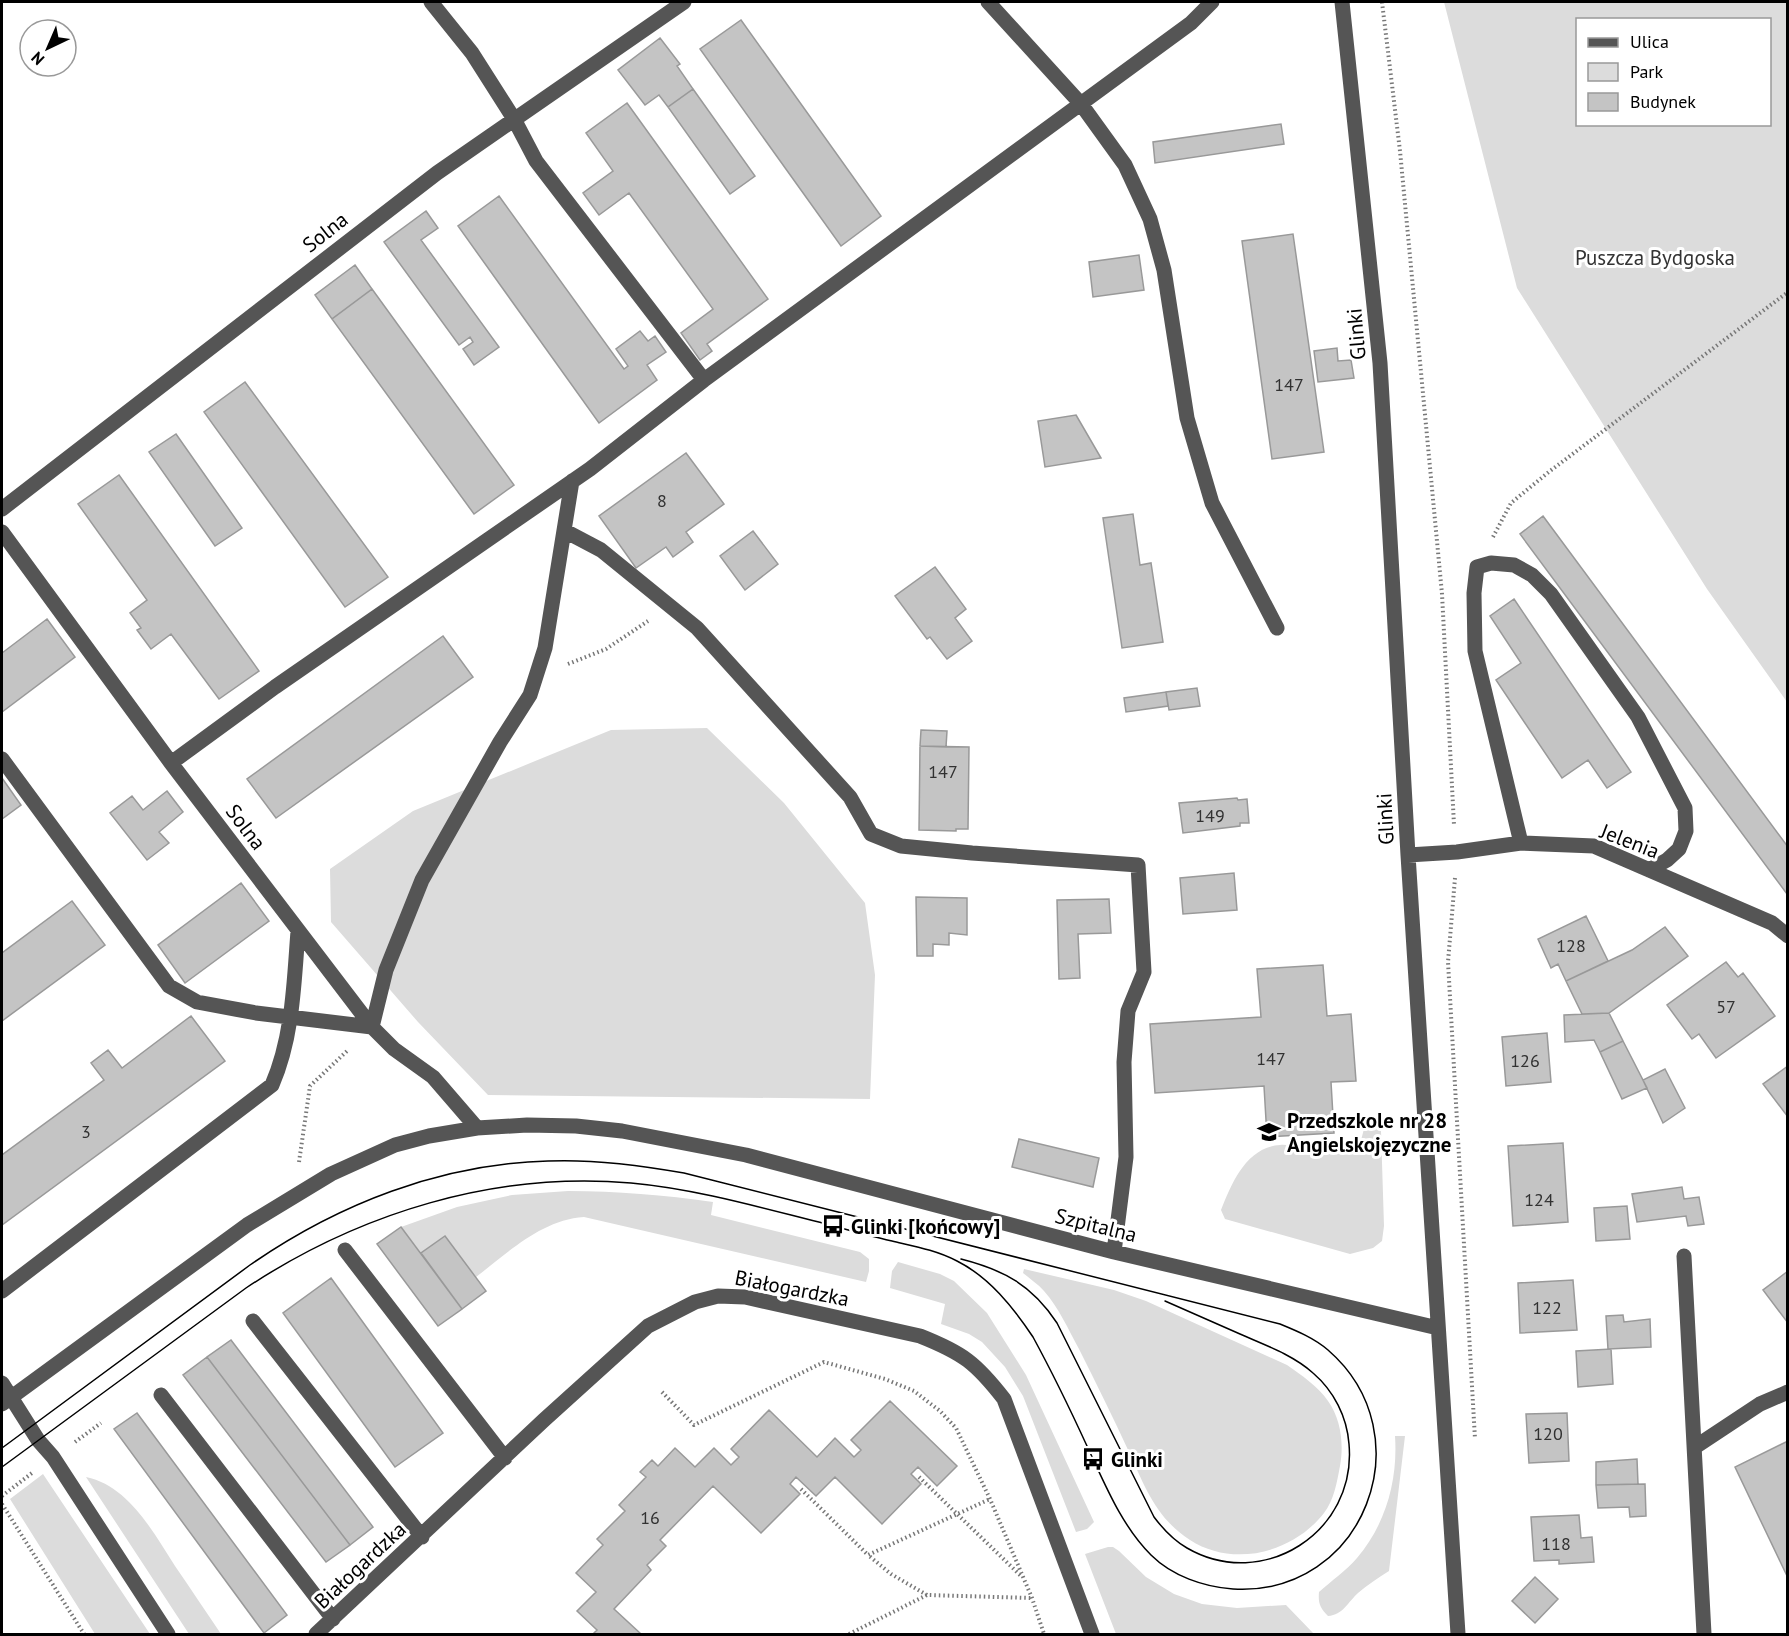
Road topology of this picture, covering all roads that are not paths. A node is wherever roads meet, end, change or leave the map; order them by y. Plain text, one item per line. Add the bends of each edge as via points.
1 (431, 2) edge
2 (684, 2) edge
3 (988, 2) edge
4 (1212, 2) edge
5 (1342, 2) edge
6 (1081, 104) junction
7 (514, 119) junction
8 (704, 380) junction
9 (572, 481) junction
10 (2, 509) edge
11 (565, 531) junction
12 (2, 532) edge
13 (1277, 628) dead end
14 (2, 759) edge
15 (171, 763) junction
16 (1521, 843) junction
17 (1408, 855) junction
18 (1649, 870) junction
19 (298, 931) junction
20 (1788, 936) edge
21 (290, 1017) junction
22 (372, 1027) junction
23 (477, 1128) junction
24 (345, 1250) dead end
25 (1114, 1252) junction
26 (1684, 1256) dead end
27 (2, 1291) edge
28 (253, 1321) dead end
29 (1438, 1328) junction
30 (2, 1383) edge
31 (1788, 1392) edge
32 (161, 1395) dead end
33 (6, 1400) edge
34 (1695, 1447) junction
35 (505, 1458) junction
36 (422, 1537) junction
37 (333, 1619) junction
38 (168, 1635) edge
39 (316, 1635) edge
40 (1092, 1635) edge
41 (1458, 1635) edge
42 (1704, 1635) edge

1 - 7 street via 472,53
2 - 7 street, Solna
3 - 6 street
4 - 6 street via 1191,23
5 - 17 street, Glinki via 1380,363
6 - 8 street
6 - 13 street via 1125,165 1150,219 1164,270 1187,418 1212,503
7 - 8 street via 536,161
7 - 10 street, Solna via 437,172
8 - 9 street
9 - 11 street
9 - 15 street
11 - 22 street via 545,648 530,695 422,880 386,970
11 - 25 street via 601,550 697,628 850,797 871,834 901,846 1138,865 1144,972 1128,1011 1124,1062 1126,1157
12 - 15 street, Solna
14 - 21 street via 169,986 197,1002
15 - 19 street, Solna
16 - 17 street, Jelenia
16 - 18 street, Jelenia via 1594,846
16 - 18 street via 1474,651 1478,567 1491,563 1514,565 1532,575 1551,594 1638,717 1685,808 1686,831 1679,849
17 - 29 street, Glinki
18 - 20 street, Jelenia via 1772,923
19 - 21 street
19 - 22 street, Solna
21 - 22 street
21 - 27 street via 282,1062 272,1085
22 - 23 street, Solna via 394,1049 433,1077
23 - 25 street, Szpitalna via 576,1126 664,1138 746,1155
23 - 33 street, Szpitalna via 395,1145 294,1195
24 - 35 street
25 - 29 street, Szpitalna
26 - 34 street
28 - 36 street
29 - 41 street, Glinki
30 - 33 street
31 - 34 street via 1760,1404
32 - 37 street
33 - 38 street via 53,1457
34 - 42 street
35 - 36 street, Białogardzka
35 - 40 street, Białogardzka via 648,1326 695,1302 718,1296 745,1297 920,1336 969,1360 1004,1400
36 - 37 street, Białogardzka
37 - 39 street, Białogardzka

